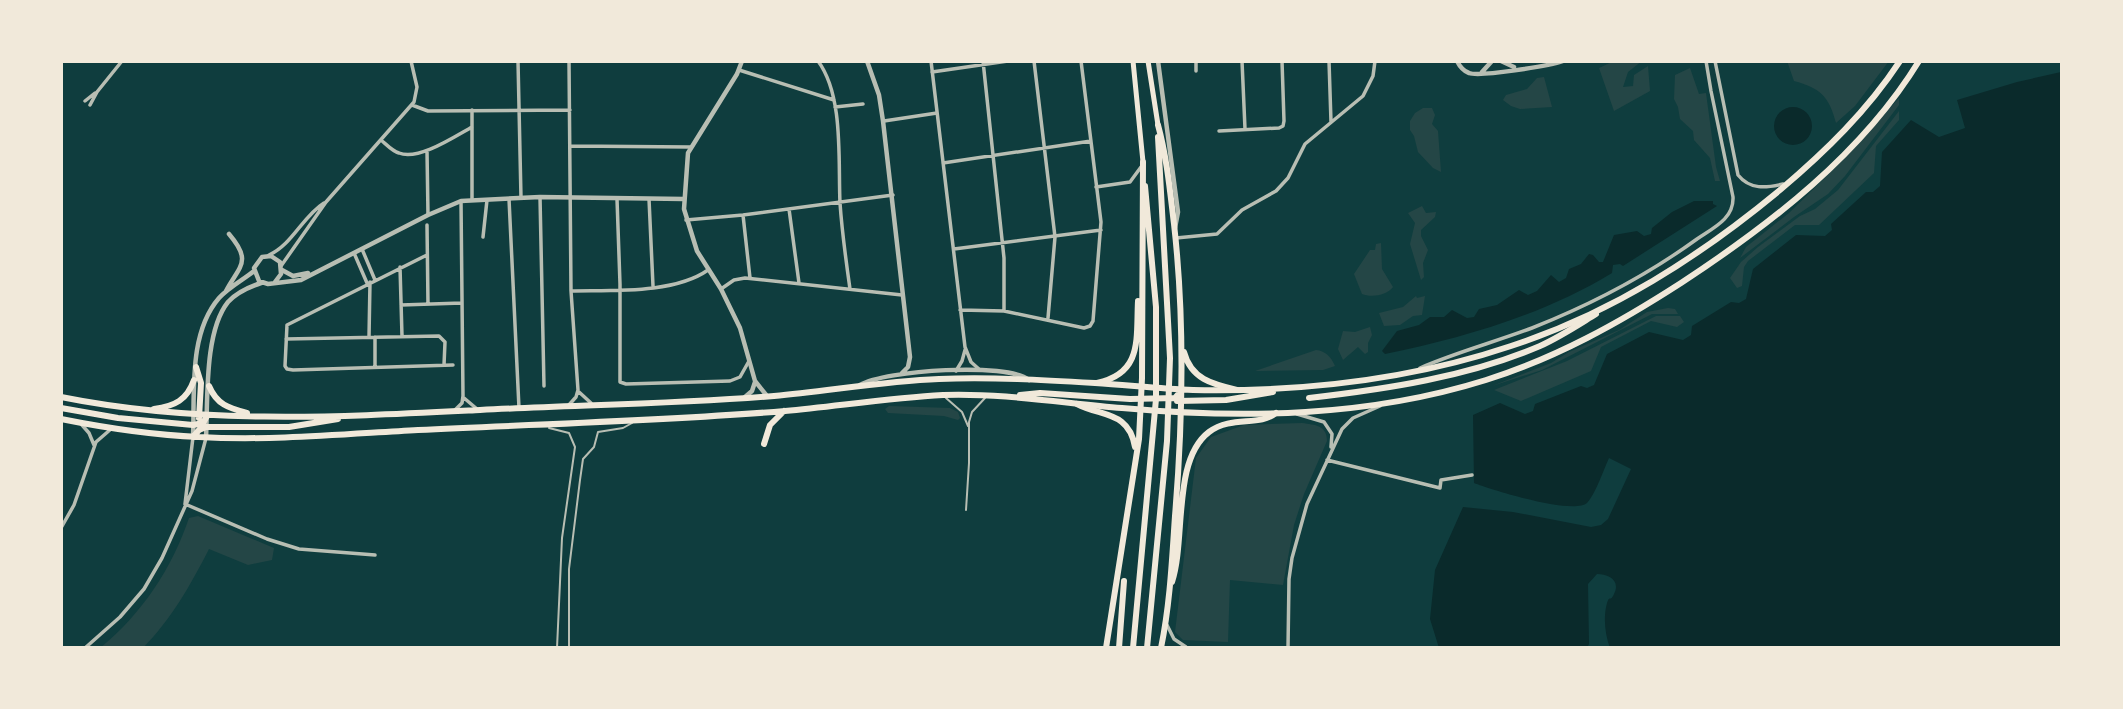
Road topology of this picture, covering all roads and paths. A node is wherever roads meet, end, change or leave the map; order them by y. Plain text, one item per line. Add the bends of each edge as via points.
1 (122, 61) edge
2 (411, 61) edge
3 (518, 61) edge
4 (569, 61) edge
5 (741, 61) edge
6 (818, 61) edge
7 (867, 61) edge
8 (931, 61) edge
9 (1008, 61) edge
10 (1034, 61) edge
11 (1081, 61) edge
12 (1133, 61) edge
13 (1148, 61) edge
14 (1158, 61) edge
15 (1196, 61) edge
16 (1242, 61) edge
17 (1282, 61) edge
18 (1329, 61) edge
19 (1375, 61) edge
20 (1457, 61) edge
21 (1492, 61) edge
22 (1502, 61) edge
23 (1563, 61) edge
24 (1706, 61) edge
25 (1715, 61) edge
26 (1900, 61) edge
27 (1919, 61) edge
28 (983, 63) edge
29 (1552, 63) edge
30 (1518, 68) junction
31 (739, 70) junction
32 (1196, 71) dead end
33 (932, 72) junction
34 (1482, 73) junction
35 (97, 92) junction
36 (834, 100) junction
37 (85, 101) dead end
38 (863, 104) dead end
39 (90, 105) dead end
40 (411, 105) junction
41 (835, 107) junction
42 (472, 110) junction
43 (519, 110) junction
44 (570, 110) junction
45 (937, 113) junction
46 (883, 121) junction
47 (1331, 122) junction
48 (1158, 125) junction
49 (472, 127) junction
50 (1245, 130) junction
51 (1219, 131) dead end
52 (380, 140) junction
53 (1091, 141) junction
54 (571, 146) junction
55 (690, 147) junction
56 (1045, 149) junction
57 (427, 151) junction
58 (994, 156) junction
59 (1143, 162) junction
60 (943, 163) junction
61 (1788, 183) junction
62 (1096, 187) junction
63 (893, 195) junction
64 (541, 197) junction
65 (522, 198) junction
66 (509, 199) junction
67 (570, 199) junction
68 (617, 199) junction
69 (649, 199) junction
70 (684, 199) junction
71 (472, 200) junction
72 (487, 200) junction
73 (461, 201) junction
74 (326, 202) junction
75 (840, 202) junction
76 (789, 209) junction
77 (428, 215) junction
78 (743, 215) junction
79 (686, 220) junction
80 (427, 225) dead end
81 (1175, 229) junction
82 (1101, 230) junction
83 (229, 234) dead end
84 (483, 237) dead end
85 (1055, 237) junction
86 (1176, 238) junction
87 (1003, 244) junction
88 (361, 248) junction
89 (953, 249) junction
90 (354, 252) junction
91 (427, 255) junction
92 (267, 256) junction
93 (1142, 257) junction
94 (400, 267) junction
95 (282, 268) junction
96 (708, 270) junction
97 (254, 271) junction
98 (313, 272) junction
99 (750, 278) junction
100 (275, 282) junction
101 (371, 282) junction
102 (262, 283) junction
103 (799, 284) junction
104 (653, 286) junction
105 (721, 289) junction
106 (850, 289) junction
107 (620, 290) junction
108 (571, 291) junction
109 (226, 292) junction
110 (902, 295) junction
111 (462, 303) junction
112 (428, 304) junction
113 (401, 305) junction
114 (960, 310) junction
115 (1004, 311) junction
116 (1596, 314) junction
117 (1048, 318) junction
118 (402, 336) junction
119 (369, 337) junction
120 (374, 337) junction
121 (286, 339) junction
122 (1181, 340) junction
123 (965, 347) junction
124 (911, 357) junction
125 (750, 361) junction
126 (444, 365) junction
127 (453, 365) dead end
128 (196, 367) junction
129 (375, 368) junction
130 (956, 371) junction
131 (981, 371) junction
132 (922, 372) junction
133 (902, 373) junction
134 (1409, 373) junction
135 (194, 380) junction
136 (755, 381) junction
137 (1030, 381) junction
138 (1097, 383) junction
139 (209, 386) junction
140 (544, 386) dead end
141 (858, 386) junction
142 (1141, 387) junction
143 (1289, 388) junction
144 (578, 390) junction
145 (1182, 390) junction
146 (1237, 390) junction
147 (942, 395) junction
148 (463, 396) junction
149 (768, 396) junction
150 (987, 396) junction
151 (61, 397) edge
152 (745, 397) junction
153 (1012, 397) junction
154 (1309, 398) dead end
155 (1141, 399) junction
156 (1182, 401) junction
157 (593, 404) junction
158 (1077, 404) junction
159 (1383, 405) junction
160 (568, 406) junction
161 (61, 408) edge
162 (519, 408) junction
163 (478, 410) junction
164 (1140, 410) junction
165 (145, 411) junction
166 (785, 411) junction
167 (451, 412) junction
168 (1181, 412) junction
169 (1276, 414) junction
170 (1295, 414) junction
171 (200, 416) junction
172 (256, 416) junction
173 (347, 417) junction
174 (61, 419) edge
175 (639, 420) junction
176 (78, 422) junction
177 (542, 424) junction
178 (199, 427) junction
179 (968, 427) junction
180 (114, 428) junction
181 (193, 437) junction
182 (206, 438) junction
183 (764, 444) dead end
184 (94, 447) junction
185 (1330, 453) junction
186 (1327, 460) junction
187 (1472, 475) dead end
188 (1134, 477) junction
189 (184, 504) junction
190 (966, 510) dead end
191 (61, 528) edge
192 (375, 555) dead end
193 (1124, 581) dead end
194 (1169, 591) junction
195 (1166, 621) junction
196 (1186, 647) edge
197 (85, 648) edge
198 (557, 648) edge
199 (569, 648) edge
200 (1106, 648) edge
201 (1119, 648) edge
202 (1133, 648) edge
203 (1147, 648) edge
204 (1161, 648) edge
205 (1177, 648) edge
206 (1198, 648) edge
207 (1288, 648) edge

1 - 35 street
2 - 40 street via 417,91
3 - 43 street
4 - 44 street
5 - 31 street
6 - 36 street
7 - 46 street
8 - 33 street
9 - 28 street
10 - 56 street
11 - 53 street
12 - 59 main road
13 - 48 main road
14 - 81 street via 1178,212
15 - 32 street
16 - 50 street
17 - 50 street via 1283,126
18 - 47 street
19 - 47 street via 1363,96
20 - 34 street via 1467,72
21 - 34 street
22 - 30 street
23 - 29 street
24 - 134 street via 1733,197 1729,216 1676,254 1570,312
25 - 61 street via 1738,175 1753,186
26 - 61 highway via 1868,106
27 - 159 highway via 1870,127 1834,164 1749,236 1669,290 1578,344 1527,366
28 - 33 street
28 - 58 street
29 - 30 street
30 - 34 street
31 - 36 street
31 - 55 street
33 - 45 street
35 - 37 street
35 - 39 street
36 - 41 street
38 - 41 street
40 - 42 street via 428,111
40 - 52 street
41 - 75 street
42 - 43 street
42 - 49 street
43 - 44 street
43 - 65 street
44 - 54 street
45 - 46 street
45 - 60 street
46 - 63 street
47 - 86 street via 1305,144 1283,184 1242,211 1222,232
48 - 81 highway
48 - 203 highway via 1170,358 1167,441
49 - 57 street
49 - 71 street
50 - 51 street
52 - 57 street via 400,154
52 - 74 street
53 - 56 street
53 - 62 street
54 - 55 street
54 - 67 street
55 - 70 street
56 - 58 street
56 - 85 street
57 - 77 street
58 - 60 street
58 - 87 street
59 - 62 street via 1130,182
59 - 93 highway
59 - 202 highway via 1157,358
60 - 89 street
61 - 116 highway via 1716,241
62 - 82 street
63 - 75 street
63 - 110 street
64 - 65 street
64 - 67 street
64 - 140 street
65 - 66 street
66 - 72 street
66 - 162 street
67 - 68 street
67 - 108 street
68 - 69 street
68 - 107 street
69 - 70 street
69 - 104 street
70 - 79 street
71 - 72 street
71 - 73 street
72 - 84 street
73 - 77 street
73 - 111 street
74 - 92 street
74 - 95 street
75 - 76 street
75 - 106 street
76 - 78 street
76 - 103 street
77 - 88 street
78 - 79 street
78 - 99 street
79 - 96 street
80 - 91 street
81 - 86 highway
82 - 85 street
82 - 117 street via 1090,326
83 - 109 street via 242,262
85 - 87 street
85 - 117 street
86 - 122 highway
87 - 89 street
87 - 115 street
88 - 90 street
88 - 101 street
89 - 114 street
90 - 98 street
90 - 101 street
91 - 94 street
91 - 112 street
92 - 95 street via 274,257
92 - 97 street via 257,261
93 - 138 highway via 1133,357 1119,376
93 - 142 highway
94 - 101 street
94 - 113 street
95 - 98 street via 293,276
95 - 100 street
96 - 104 street via 688,280
96 - 105 street
97 - 102 street
97 - 109 street
98 - 100 street via 298,281
99 - 103 street
99 - 105 street via 734,280
100 - 102 street
101 - 119 street
101 - 121 street via 289,324
102 - 139 street via 237,293 223,310 213,343
103 - 106 street
104 - 107 street
105 - 125 street
106 - 110 street
107 - 108 street
107 - 125 street via 618,377 622,383 730,381 740,377
108 - 144 street
109 - 128 street via 208,316
110 - 124 street
111 - 112 street
111 - 148 street
112 - 113 street
113 - 118 street
114 - 115 street
114 - 123 street
115 - 117 street
116 - 134 highway via 1510,347
116 - 154 highway via 1539,346 1472,369 1371,391
118 - 120 street
118 - 126 street via 442,337
119 - 120 street
119 - 121 street
120 - 129 street
121 - 129 street via 289,370
122 - 145 highway
122 - 146 highway via 1186,361 1197,376
123 - 130 street
123 - 131 street
124 - 132 street
124 - 133 street
125 - 136 street
126 - 127 street
126 - 129 street
128 - 135 street
128 - 171 highway via 201,383
130 - 131 street
130 - 132 street
131 - 137 street via 1019,374
132 - 133 street
133 - 141 street via 875,377
134 - 143 highway
135 - 165 highway via 178,403
135 - 171 street
136 - 149 street
136 - 152 street
137 - 138 highway
137 - 141 highway via 934,379
138 - 142 highway
139 - 171 street
139 - 172 highway via 223,405
141 - 149 highway
142 - 145 highway
142 - 155 highway
143 - 146 highway
143 - 156 highway via 1226,400
144 - 157 street
144 - 160 street
145 - 146 highway
145 - 155 highway via 1175,398
145 - 156 highway
147 - 150 highway
147 - 166 highway
147 - 179 lane via 962,412
148 - 163 street
148 - 167 street via 460,406
149 - 152 highway
150 - 153 highway
150 - 179 lane via 972,412
151 - 165 highway
152 - 157 highway
153 - 155 highway via 1040,393
153 - 158 highway
155 - 164 highway
156 - 164 highway via 1145,402
156 - 168 highway
157 - 160 highway
158 - 164 highway
158 - 188 highway via 1113,416 1126,426 1135,447
159 - 170 highway
159 - 185 street via 1348,422
160 - 162 highway
161 - 178 highway
162 - 163 highway
163 - 167 highway
164 - 168 highway
164 - 188 highway
165 - 171 highway
166 - 175 highway
166 - 183 highway via 770,425
167 - 173 highway
168 - 169 highway
168 - 194 highway
169 - 170 highway
169 - 194 highway via 1221,425 1194,450 1187,464 1178,557
170 - 185 street via 1330,427
171 - 172 highway
171 - 178 street
171 - 178 highway via 205,421
172 - 173 highway
173 - 178 highway via 289,427
174 - 176 highway
175 - 177 highway
175 - 199 lane via 598,432 594,447 583,459 569,569
176 - 180 highway
176 - 184 street
177 - 182 highway
177 - 198 lane via 569,433 575,447 559,565
178 - 181 highway
178 - 182 highway
179 - 190 lane
180 - 181 highway
180 - 184 street
181 - 182 highway
181 - 189 street
182 - 189 street
184 - 191 street
185 - 186 street
186 - 187 street via 1440,488 1441,480
186 - 207 street via 1294,544
188 - 200 highway
189 - 192 street via 299,549
189 - 197 street via 144,589
193 - 201 highway
194 - 195 highway
195 - 196 street via 1174,639
195 - 204 highway
196 - 205 street
196 - 206 street

